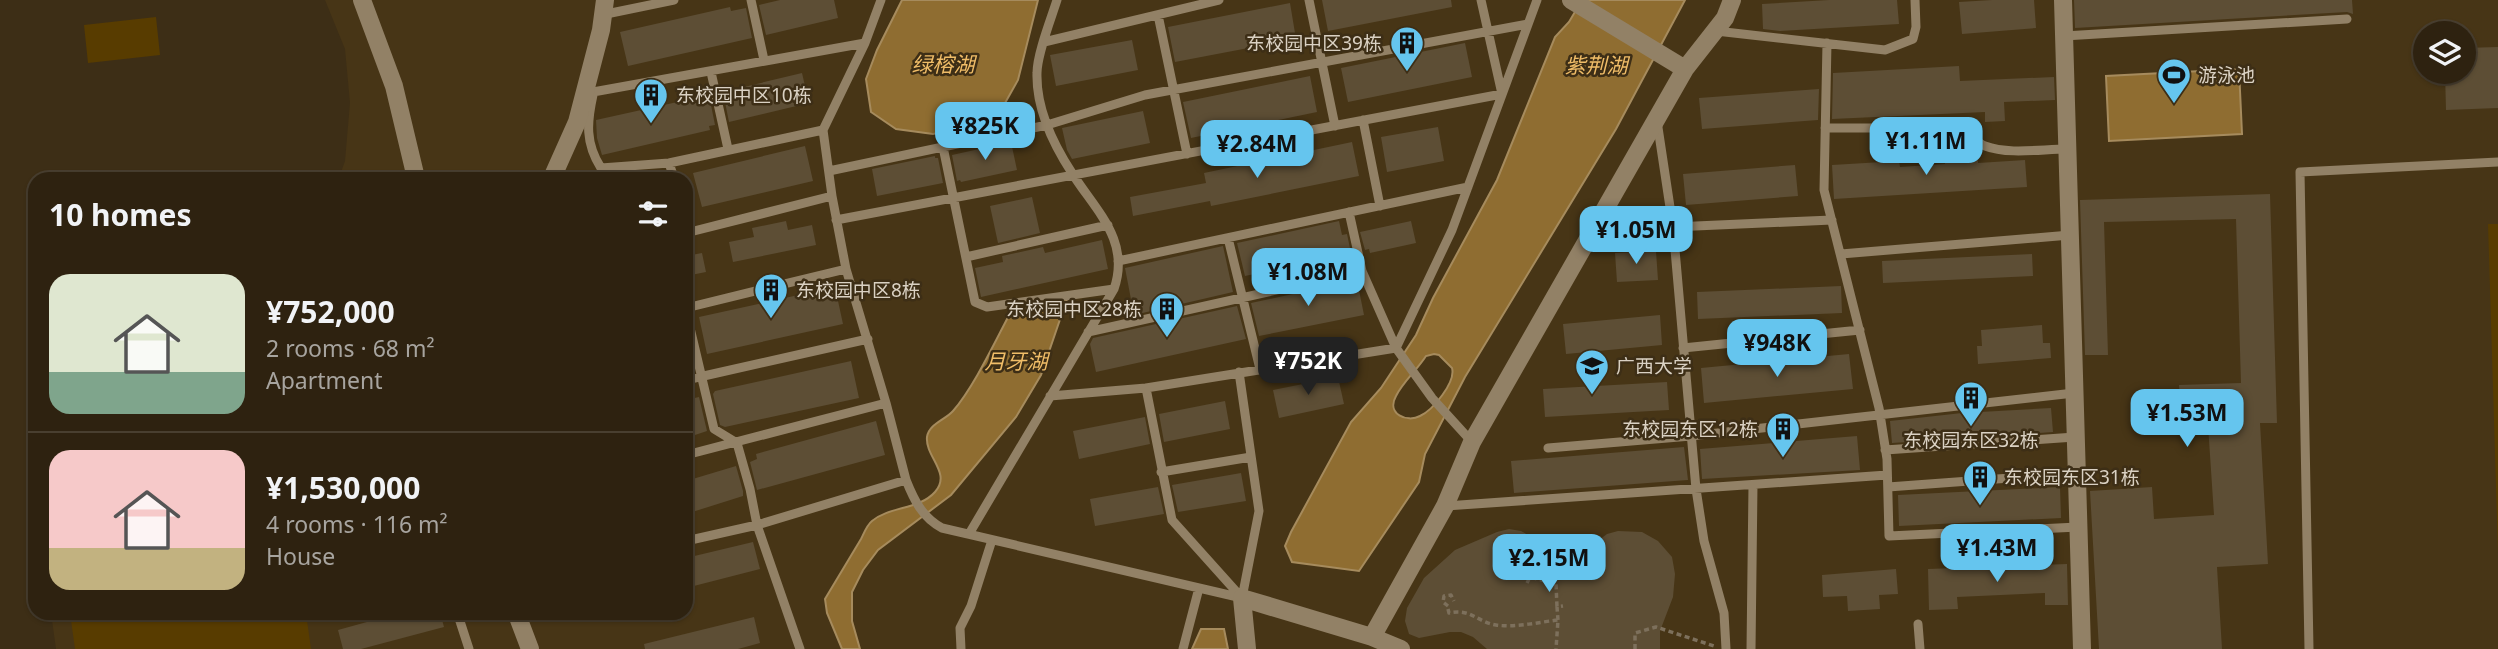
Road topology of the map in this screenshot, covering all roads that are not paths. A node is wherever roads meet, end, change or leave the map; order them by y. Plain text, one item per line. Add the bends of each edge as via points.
1 (362, 0) edge
2 (614, 0) edge
3 (674, 0) edge
4 (751, 0) edge
5 (881, 0) edge
6 (1057, 0) edge
7 (1219, 0) edge
8 (1308, 0) edge
9 (1482, 0) edge
10 (1537, 0) edge
11 (1571, 0) edge
12 (1732, 0) edge
13 (1915, 0) edge
14 (2063, 0) edge
15 (1181, 5) edge
16 (608, 6) edge
17 (1157, 15) junction
18 (2347, 19) dead end
19 (1528, 24) junction
20 (1715, 30) junction
21 (1488, 31) junction
22 (2064, 36) junction
23 (1044, 42) junction
24 (865, 43) junction
25 (1827, 43) junction
26 (764, 60) junction
27 (1320, 63) junction
28 (1685, 69) junction
29 (711, 72) junction
30 (1173, 90) junction
31 (593, 92) junction
32 (1502, 94) junction
33 (1363, 120) junction
34 (1657, 121) junction
35 (1047, 125) junction
36 (1335, 125) junction
37 (1825, 128) junction
38 (823, 130) junction
39 (943, 147) junction
40 (728, 149) junction
41 (2067, 149) junction
42 (1187, 154) junction
43 (2498, 162) edge
44 (669, 163) junction
45 (829, 171) junction
46 (415, 172) edge
47 (555, 172) edge
48 (672, 172) edge
49 (1073, 175) junction
50 (1468, 187) junction
51 (832, 196) junction
52 (952, 198) junction
53 (1380, 206) junction
54 (1349, 212) junction
55 (836, 220) junction
56 (1832, 220) junction
57 (1108, 225) junction
58 (1673, 227) junction
59 (693, 231) edge
60 (2070, 236) junction
61 (1228, 238) junction
62 (1841, 254) junction
63 (966, 257) junction
64 (1118, 261) junction
65 (846, 269) junction
66 (1362, 271) junction
67 (1114, 289) junction
68 (1243, 299) junction
69 (693, 308) edge
70 (1860, 330) junction
71 (1088, 332) junction
72 (868, 339) junction
73 (693, 344) edge
74 (1683, 348) junction
75 (1398, 351) junction
76 (1260, 369) junction
77 (1239, 372) junction
78 (700, 377) junction
79 (693, 378) edge
80 (1146, 388) junction
81 (2074, 393) junction
82 (1051, 396) junction
83 (886, 403) junction
84 (1880, 413) junction
85 (1691, 436) junction
86 (2076, 437) junction
87 (1472, 442) junction
88 (737, 443) junction
89 (1548, 448) dead end
90 (1885, 450) junction
91 (693, 453) edge
92 (1251, 457) junction
93 (1161, 472) junction
94 (2077, 473) junction
95 (1887, 475) junction
96 (906, 480) junction
97 (1753, 485) junction
98 (1888, 487) junction
99 (1696, 489) junction
100 (1445, 506) junction
101 (757, 525) junction
102 (2078, 527) junction
103 (969, 534) junction
104 (693, 539) edge
105 (992, 540) junction
106 (1199, 588) junction
107 (1242, 598) junction
108 (460, 620) edge
109 (519, 620) edge
110 (1918, 624) dead end
111 (1372, 637) junction
112 (469, 649) edge
113 (530, 649) edge
114 (800, 649) edge
115 (961, 649) edge
116 (1183, 649) edge
117 (1247, 649) edge
118 (1401, 649) edge
119 (1726, 649) edge
120 (1751, 649) edge
121 (1920, 649) edge
122 (2082, 649) edge
123 (2309, 649) edge

1 - 46 street via 394,86
2 - 16 lane
3 - 16 lane
4 - 26 lane
5 - 24 lane
6 - 23 lane
7 - 15 lane
8 - 27 lane
9 - 21 lane
10 - 19 lane
11 - 28 street
12 - 20 street
13 - 25 lane via 1913,40 1885,50
14 - 22 street
15 - 17 lane
16 - 31 lane
16 - 47 street via 577,122
17 - 23 lane
17 - 30 lane
18 - 22 lane
19 - 21 lane
19 - 32 lane
20 - 25 lane
20 - 28 street
21 - 27 lane
21 - 32 lane
22 - 41 street
23 - 35 lane via 1036,72
24 - 26 lane
24 - 38 lane
25 - 37 lane
26 - 29 lane
27 - 30 lane
27 - 36 lane
28 - 34 street
29 - 31 lane
29 - 40 lane
30 - 35 lane
30 - 42 lane
31 - 44 lane via 588,142 601,168
32 - 33 lane
32 - 50 lane
33 - 36 lane
33 - 53 lane
34 - 58 lane
34 - 87 street
35 - 39 lane
35 - 49 lane
36 - 42 lane
37 - 41 lane via 1959,128 1983,146 2003,150
37 - 56 lane via 1824,190
38 - 40 lane
38 - 45 lane
39 - 45 lane
39 - 52 lane
40 - 44 lane
41 - 60 street
42 - 49 lane
43 - 123 lane via 2300,173
44 - 48 lane
45 - 51 lane
49 - 52 lane
49 - 57 lane
50 - 53 lane
50 - 75 lane
51 - 55 lane
51 - 59 lane
52 - 55 lane
52 - 63 lane
53 - 54 lane
54 - 61 lane
54 - 66 lane
55 - 65 lane
56 - 58 lane
56 - 62 lane
57 - 63 lane
57 - 64 lane
58 - 74 lane
60 - 62 lane
60 - 81 street
61 - 64 lane
61 - 68 lane
62 - 70 lane
63 - 67 lane via 972,297 988,307
64 - 67 lane
65 - 69 lane
65 - 72 lane
66 - 68 lane
66 - 75 lane
67 - 71 lane
68 - 71 lane
68 - 76 lane
70 - 74 lane
70 - 84 lane
71 - 82 lane
72 - 78 lane
72 - 83 lane
73 - 78 lane
74 - 85 lane
75 - 76 lane
75 - 87 lane
76 - 77 lane
77 - 80 lane
77 - 92 lane
78 - 79 lane
78 - 88 lane via 714,429
80 - 82 lane
80 - 93 lane
81 - 84 lane
81 - 86 street
82 - 103 lane
83 - 88 lane
83 - 96 lane
84 - 85 lane
84 - 90 lane
85 - 89 lane
85 - 99 lane
86 - 90 lane
86 - 94 street
87 - 100 street
88 - 91 lane
88 - 101 lane
90 - 95 lane
92 - 93 lane
92 - 107 lane via 1259,511
93 - 107 lane via 1172,520
94 - 98 lane
94 - 102 street
95 - 97 lane
95 - 98 lane
96 - 101 lane
96 - 103 lane via 928,521
97 - 99 lane
97 - 120 lane
98 - 102 lane via 1889,536
99 - 100 lane
99 - 119 lane via 1704,541 1724,613
100 - 111 street
101 - 104 lane
101 - 114 lane
102 - 122 street
103 - 105 lane
105 - 106 lane
105 - 115 lane via 960,628
106 - 107 lane
106 - 116 lane
107 - 111 street
107 - 117 street
108 - 112 lane
109 - 113 street
110 - 121 lane
111 - 118 street

